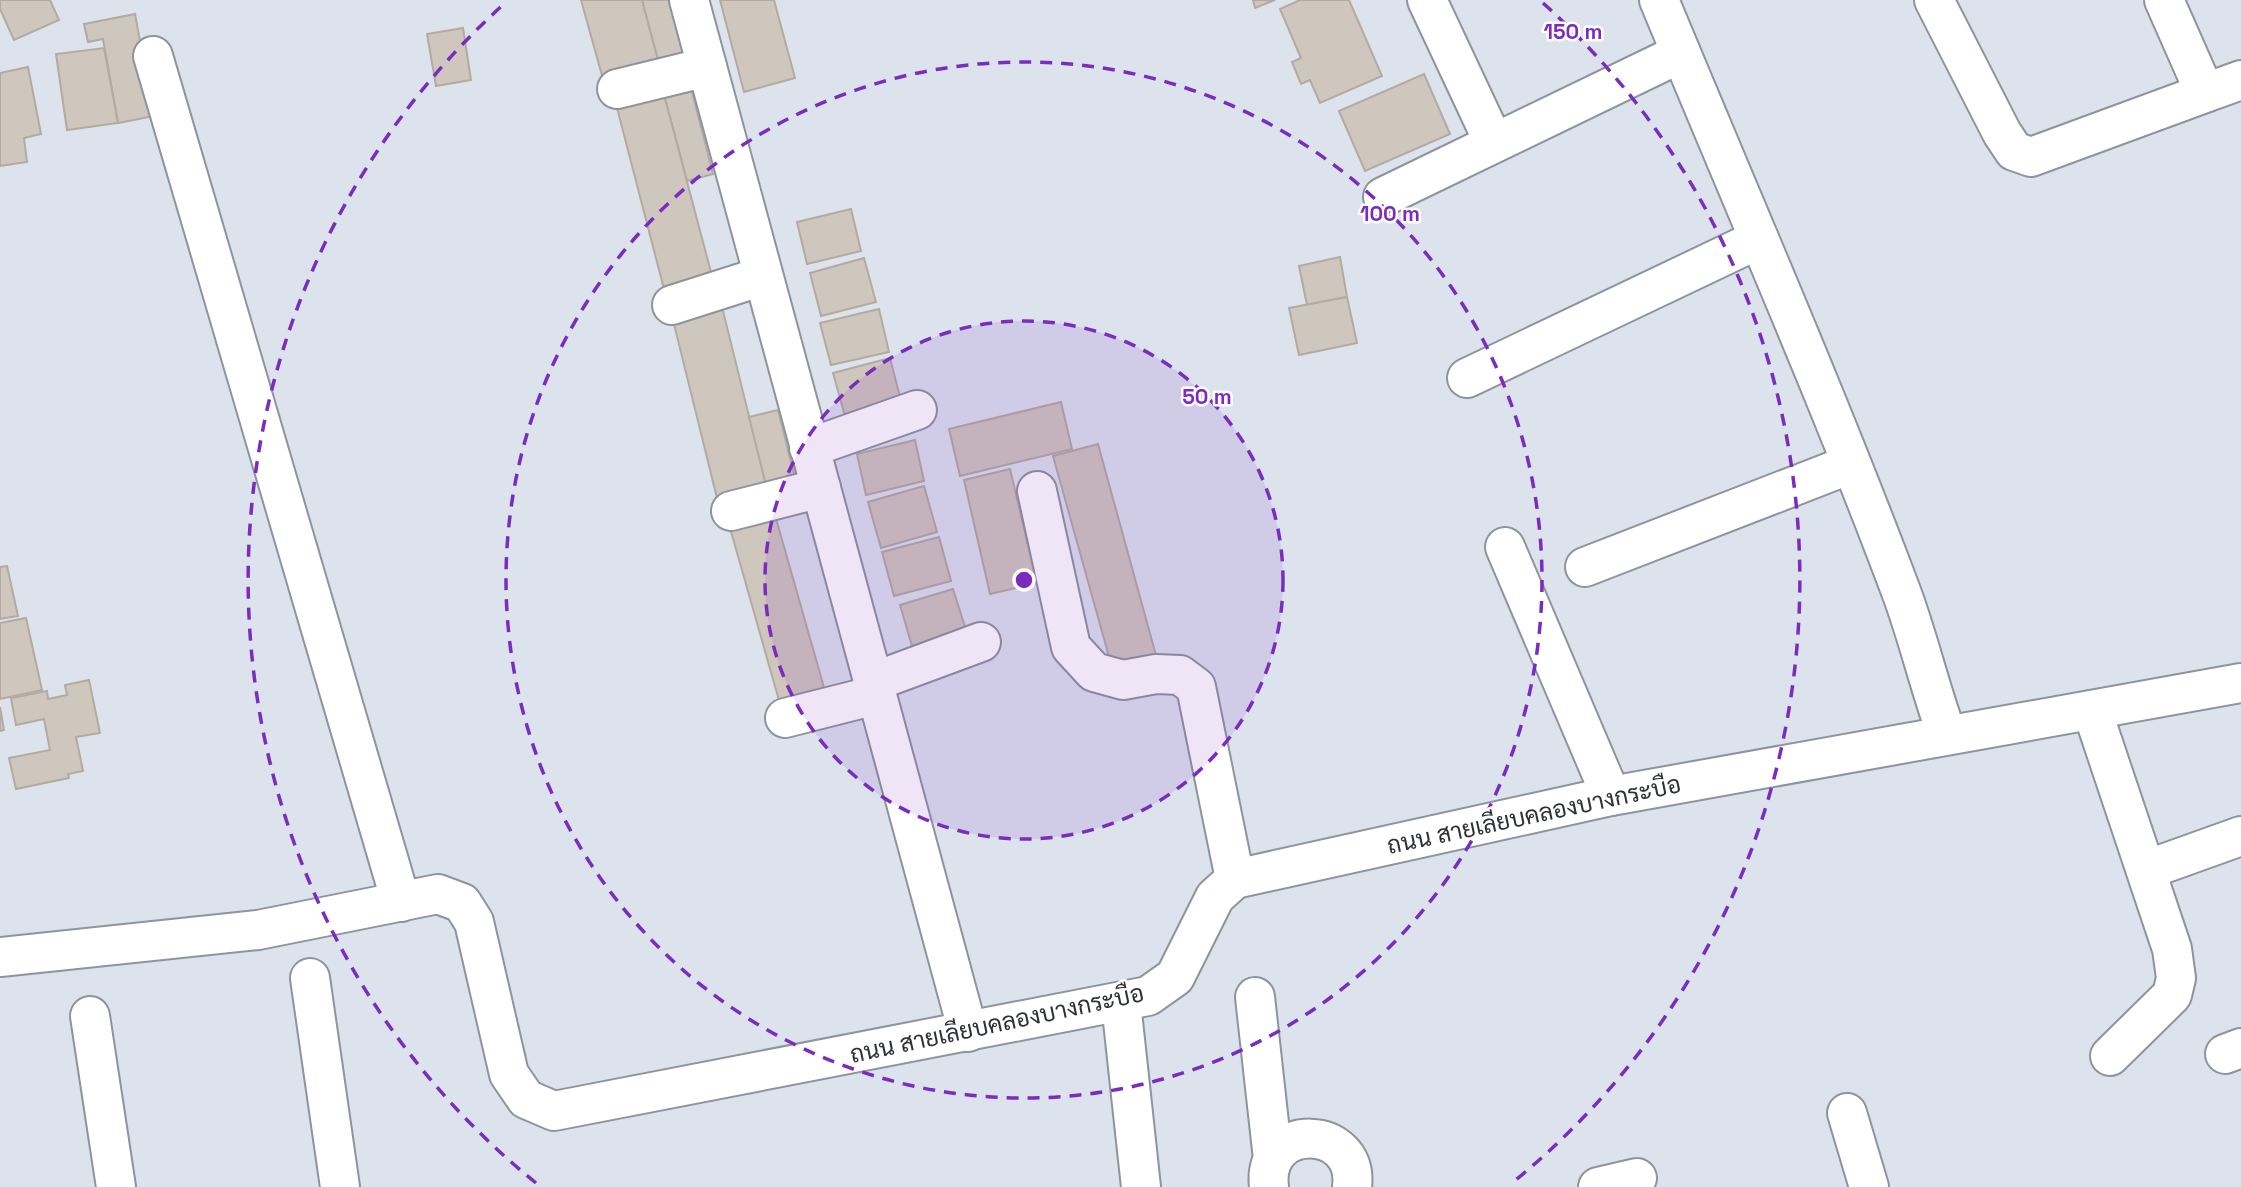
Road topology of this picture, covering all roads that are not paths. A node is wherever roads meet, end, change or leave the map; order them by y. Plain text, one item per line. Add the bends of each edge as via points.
1 (689, 0) edge
2 (1427, 0) edge
3 (1659, 0) edge
4 (1934, 0) edge
5 (2164, 0) edge
6 (1681, 53) junction
7 (153, 57) dead end
8 (707, 67) junction
9 (2241, 80) edge
10 (617, 89) dead end
11 (2205, 93) junction
12 (1494, 143) junction
13 (1383, 197) dead end
14 (1759, 239) junction
15 (763, 276) junction
16 (672, 304) dead end
17 (1466, 378) dead end
18 (917, 410) dead end
19 (809, 448) junction
20 (1851, 464) junction
21 (821, 488) junction
22 (1037, 491) dead end
23 (731, 511) dead end
24 (1505, 547) dead end
25 (1586, 567) dead end
26 (981, 642) dead end
27 (2241, 683) edge
28 (875, 689) junction
29 (2092, 710) junction
30 (785, 718) dead end
31 (1947, 735) junction
32 (1611, 796) junction
33 (2241, 836) edge
34 (2160, 865) dead end
35 (1235, 879) junction
36 (401, 902) junction
37 (0, 957) edge
38 (310, 978) dead end
39 (1255, 997) dead end
40 (1121, 1003) junction
41 (90, 1016) dead end
42 (968, 1032) junction
43 (2110, 1056) dead end
44 (1847, 1113) dead end
45 (1271, 1173) edge
46 (1637, 1178) dead end
47 (116, 1187) edge
48 (340, 1187) edge
49 (1141, 1187) edge
50 (1352, 1187) edge
51 (1598, 1187) edge
52 (1869, 1187) edge

1 - 8 street
2 - 12 street
3 - 6 street
4 - 11 street via 2002,133 2014,151 2022,154 2031,157
5 - 11 street
6 - 12 street
6 - 14 street
7 - 36 street
8 - 10 street
8 - 15 street
9 - 11 street
12 - 13 street
14 - 17 street
14 - 20 street
15 - 16 street
15 - 19 street
18 - 19 street
19 - 21 street
20 - 25 street
20 - 31 street via 1903,598
21 - 23 street
21 - 28 street
22 - 35 street via 1070,648 1094,672 1123,680 1180,675 1196,687
24 - 32 street
26 - 28 street
27 - 29 street, ถนน สายเลียบคลองบางกระบือ
28 - 30 street
28 - 42 street
29 - 31 street, ถนน สายเลียบคลองบางกระบือ
29 - 43 street via 2172,948 2176,978 2172,995
31 - 32 street, ถนน สายเลียบคลองบางกระบือ
32 - 35 street, ถนน สายเลียบคลองบางกระบือ
33 - 34 street
35 - 40 street, ถนน สายเลียบคลองบางกระบือ via 1215,897 1175,977 1148,996
36 - 37 street, ถนน สายเลียบคลองบางกระบือ via 258,930
36 - 42 street, ถนน สายเลียบคลองบางกระบือ via 438,894 462,903 474,922 509,1074 526,1099 554,1111
38 - 48 street
39 - 45 street
40 - 42 street, ถนน สายเลียบคลองบางกระบือ
40 - 49 street
41 - 47 street
44 - 52 street
45 - 50 street via 1280,1150 1302,1138 1326,1141 1345,1156
46 - 51 street

